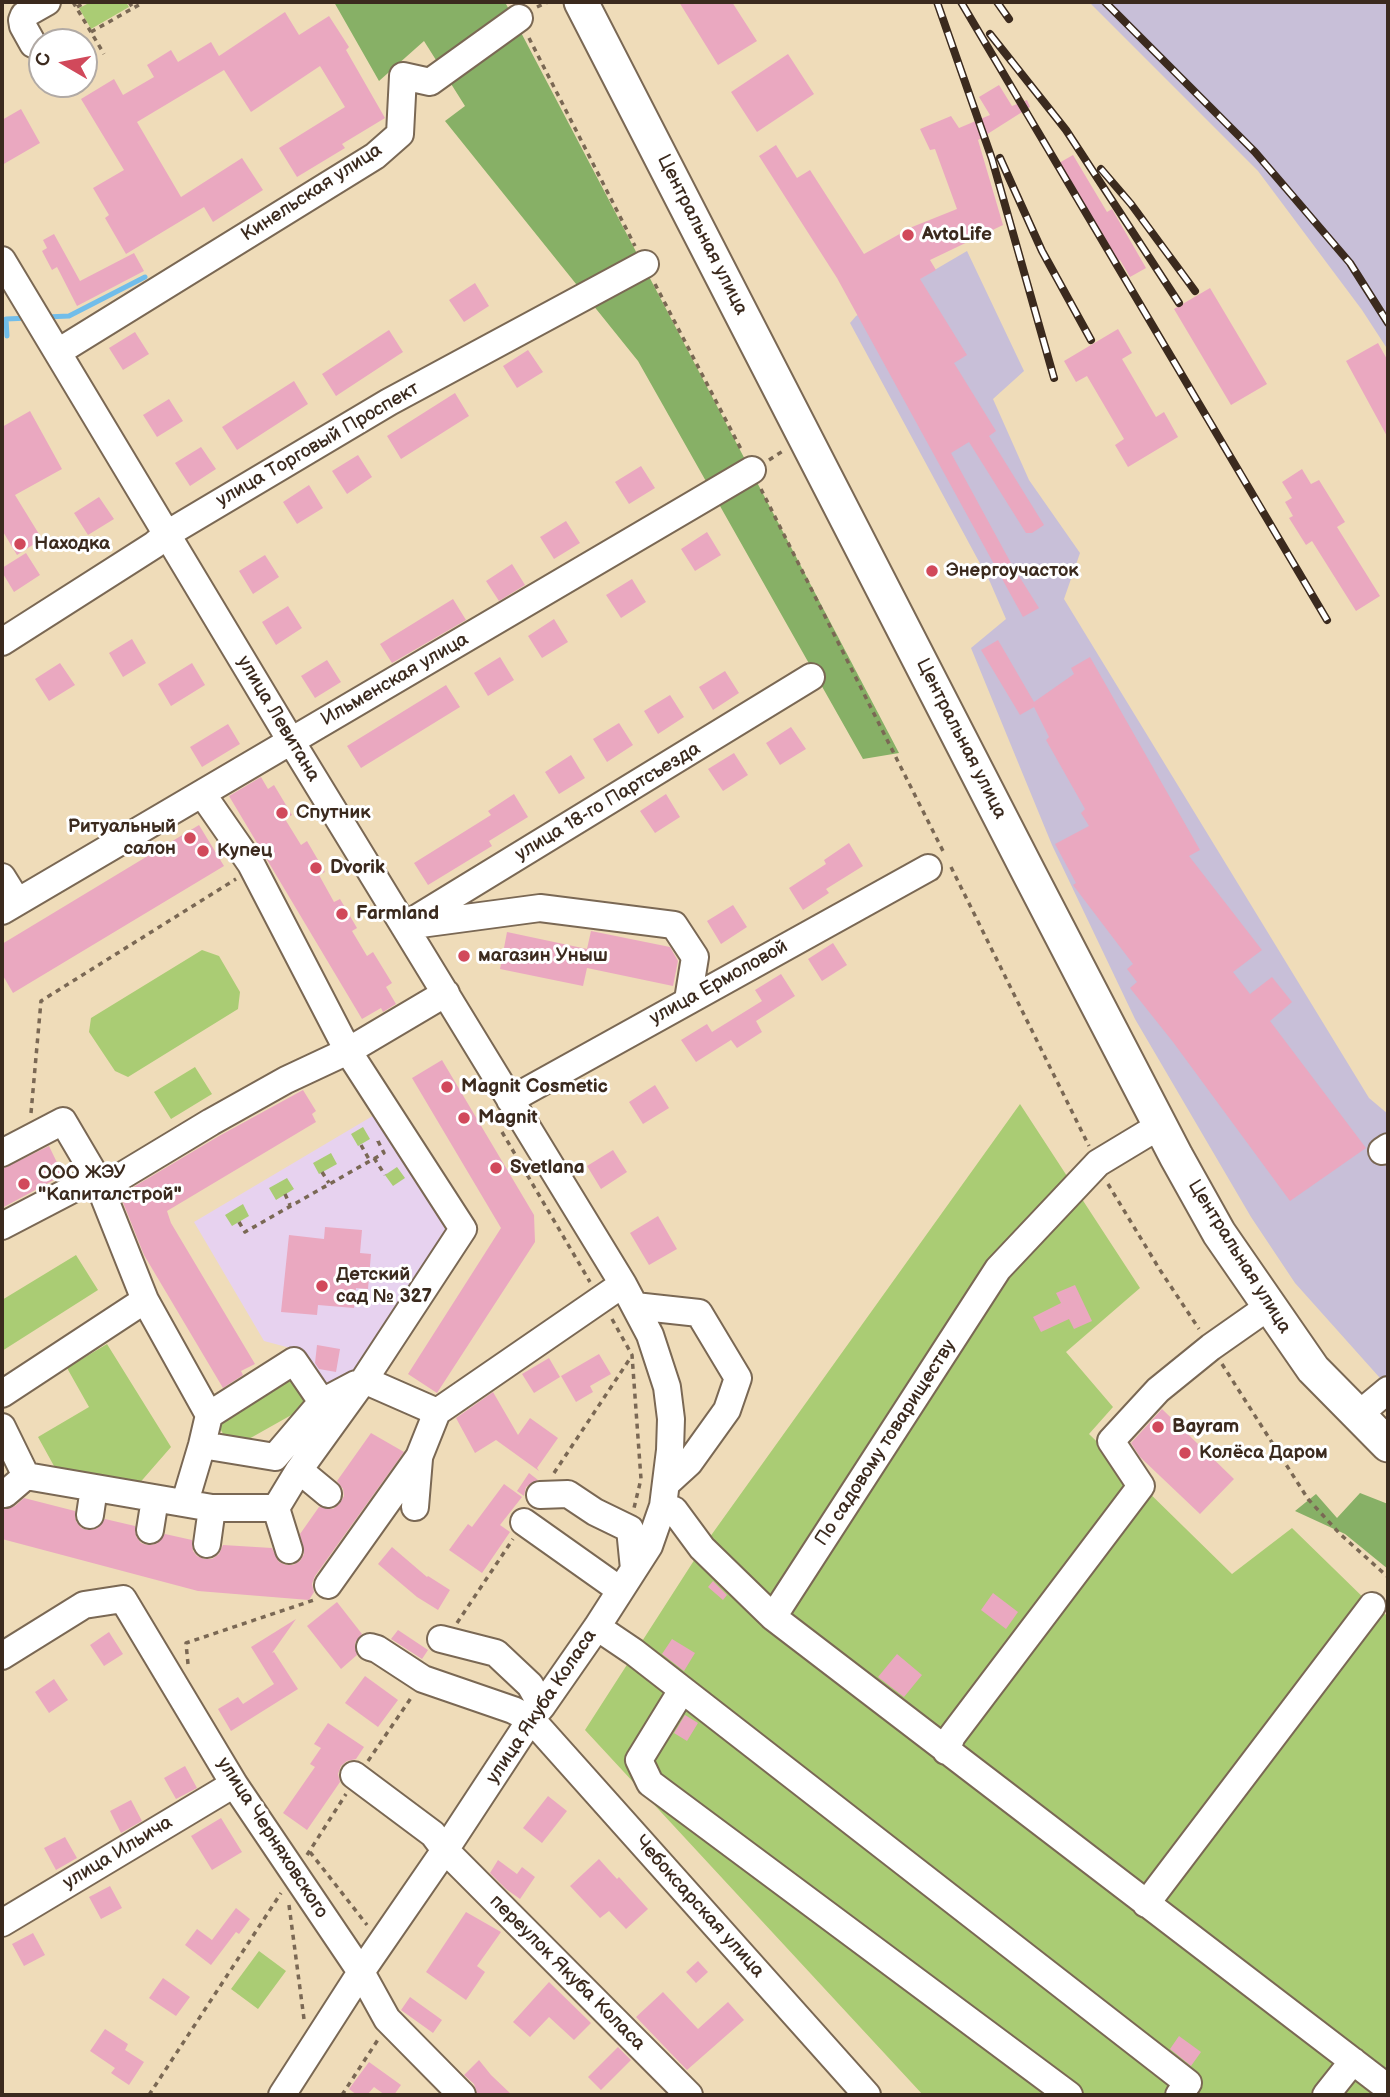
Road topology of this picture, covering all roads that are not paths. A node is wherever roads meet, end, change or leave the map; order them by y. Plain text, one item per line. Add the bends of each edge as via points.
1 (47, 2) edge
2 (581, 2) edge
3 (519, 18) road end
4 (28, 33) edge
5 (2, 260) edge
6 (645, 264) road end
7 (58, 352) junction
8 (752, 470) road end
9 (167, 534) junction
10 (2, 642) edge
11 (811, 677) dead end
12 (291, 741) junction
13 (202, 795) junction
14 (928, 867) dead end
15 (2, 877) edge
16 (9, 906) edge
17 (404, 926) junction
18 (446, 993) junction
19 (688, 999) junction
20 (348, 1051) junction
21 (510, 1100) junction
22 (1161, 1125) junction
23 (2, 1153) edge
24 (98, 1183) junction
25 (2, 1226) edge
26 (629, 1295) junction
27 (145, 1300) junction
28 (1268, 1307) junction
29 (364, 1380) junction
30 (1388, 1390) edge
31 (2, 1392) edge
32 (322, 1402) junction
33 (437, 1412) junction
34 (209, 1415) junction
35 (1358, 1415) junction
36 (5, 1440) edge
37 (1388, 1445) edge
38 (202, 1446) junction
39 (419, 1457) junction
40 (299, 1470) junction
41 (26, 1476) junction
42 (94, 1488) junction
43 (5, 1494) dead end
44 (328, 1494) dead end
45 (540, 1495) road end
46 (664, 1495) junction
47 (155, 1499) junction
48 (185, 1502) junction
49 (276, 1507) junction
50 (415, 1507) dead end
51 (212, 1508) junction
52 (90, 1515) dead end
53 (524, 1522) road end
54 (150, 1530) dead end
55 (207, 1544) dead end
56 (289, 1550) dead end
57 (627, 1579) junction
58 (328, 1585) road end
59 (1372, 1606) dead end
60 (773, 1618) junction
61 (597, 1627) junction
62 (443, 1640) road end
63 (370, 1647) dead end
64 (2, 1656) edge
65 (682, 1690) junction
66 (537, 1713) junction
67 (946, 1751) junction
68 (356, 1776) road end
69 (234, 1784) junction
70 (445, 1850) junction
71 (1146, 1904) junction
72 (2, 1923) edge
73 (360, 1972) junction
74 (1353, 2061) junction
75 (1388, 2088) edge
76 (282, 2095) edge
77 (463, 2095) edge
78 (689, 2095) edge
79 (867, 2095) edge
80 (1069, 2095) edge
81 (1179, 2095) edge
82 (1326, 2095) edge

1 - 4 street via 24,15
2 - 22 main road, Центральная улица
3 - 7 street, Кинельская улица via 430,82 403,76 400,134 374,156
5 - 7 street, улица Левитана
6 - 9 street, улица Торговый Проспект via 389,402
7 - 9 street, улица Левитана
8 - 12 street, Ильменская улица
9 - 10 street, улица Торговый Проспект
9 - 12 street, улица Левитана
11 - 17 street, улица 18-го Партсъезда
12 - 13 street, Ильменская улица
12 - 17 street, улица Левитана
13 - 16 street, Ильменская улица
13 - 20 street via 251,864
14 - 19 street, улица Ермоловой
15 - 16 street
17 - 18 street, улица Левитана
17 - 19 street via 540,908 674,925 695,957
18 - 20 street
18 - 21 street, улица Левитана
19 - 21 street, улица Ермоловой
20 - 24 street
20 - 29 street via 463,1229
21 - 26 street, улица Левитана
22 - 28 main road, Центральная улица via 1219,1233
22 - 60 street, По садовому товариществу via 1098,1163 998,1269
23 - 24 street via 62,1121
24 - 25 street
24 - 27 street
26 - 33 street
26 - 46 street, улица Якуба Коласа via 650,1335 667,1387 671,1419
26 - 46 street via 699,1313 738,1378 727,1410
27 - 31 street
27 - 34 street
28 - 35 main road, Центральная улица via 1313,1369
28 - 67 street via 1158,1390 1111,1441 1141,1486 952,1736
29 - 32 street
29 - 33 street
29 - 40 street
30 - 35 street
32 - 34 street via 294,1361
32 - 38 street via 275,1457
33 - 39 street
34 - 38 street
35 - 37 main road, Центральная улица
36 - 41 street
38 - 48 street
39 - 50 street
39 - 58 street
40 - 44 street
40 - 49 street
41 - 42 street
41 - 43 street
42 - 47 street
42 - 52 street
45 - 57 street via 568,1494 629,1529
46 - 57 street, улица Якуба Коласа via 649,1546
46 - 60 street via 702,1548
47 - 48 street
47 - 54 street
48 - 51 street
49 - 51 street
49 - 56 street
51 - 55 street
53 - 57 street
57 - 61 street, улица Якуба Коласа
59 - 71 street
60 - 67 street
61 - 65 street
61 - 66 street, улица Якуба Коласа
62 - 66 street, Чебоксарская улица via 496,1653 530,1685
63 - 66 street via 424,1679 513,1710
64 - 69 street, улица Черняховского via 84,1605 123,1599
65 - 80 street via 639,1760 650,1783
65 - 81 street via 1188,2083
66 - 70 street, улица Якуба Коласа
66 - 79 street, Чебоксарская улица
67 - 71 street
68 - 70 street, переулок Якуба Коласа via 433,1834
69 - 72 street, улица Ильича
69 - 73 street, улица Черняховского via 301,1861
70 - 73 street, улица Якуба Коласа
70 - 78 street, переулок Якуба Коласа
71 - 74 street
73 - 76 street, улица Якуба Коласа
73 - 77 street, улица Черняховского via 390,2022
74 - 75 street
74 - 82 street

